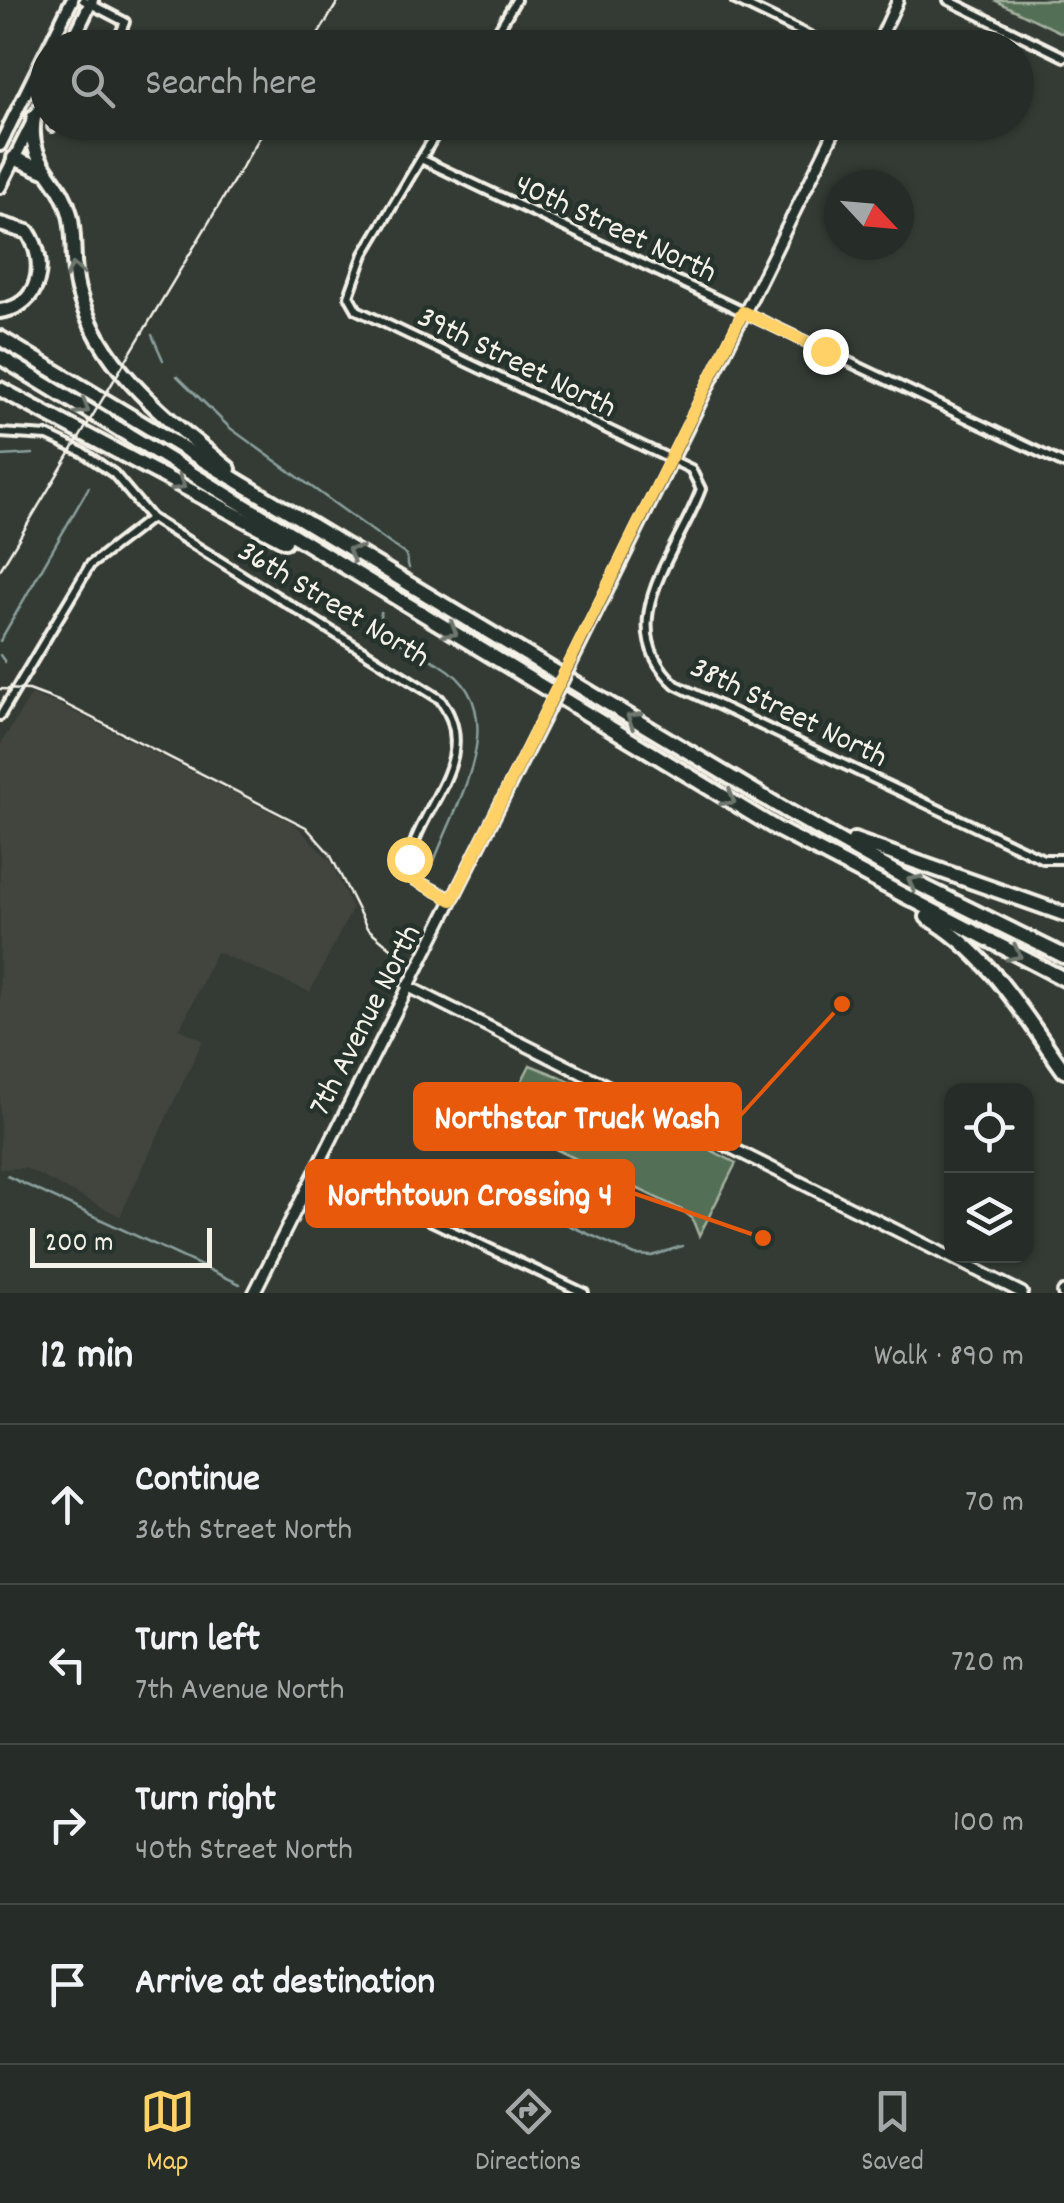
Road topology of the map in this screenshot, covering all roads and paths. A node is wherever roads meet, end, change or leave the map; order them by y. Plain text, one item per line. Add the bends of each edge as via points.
1 (72, 0) edge
2 (516, 0) edge
3 (735, 0) edge
4 (898, 0) edge
5 (948, 0) edge
6 (88, 1) edge
7 (57, 30) edge
8 (76, 30) edge
9 (122, 30) edge
10 (498, 30) edge
11 (797, 30) edge
12 (884, 30) edge
13 (1009, 30) edge
14 (1034, 42) edge
15 (1064, 57) edge
16 (30, 86) edge
17 (30, 126) edge
18 (31, 140) edge
19 (432, 140) edge
20 (830, 140) edge
21 (0, 148) edge
22 (14, 158) junction
23 (421, 159) junction
24 (48, 175) junction
25 (0, 186) edge
26 (0, 224) edge
27 (0, 312) edge
28 (743, 312) junction
29 (0, 338) edge
30 (0, 358) edge
31 (0, 389) edge
32 (2, 434) edge
33 (672, 459) junction
34 (1064, 464) edge
35 (266, 500) junction
36 (151, 518) junction
37 (412, 607) junction
38 (0, 716) edge
39 (787, 811) junction
40 (1064, 859) edge
41 (861, 876) junction
42 (452, 900) junction
43 (1064, 914) edge
44 (1064, 956) edge
45 (1064, 979) edge
46 (408, 986) junction
47 (1064, 1071) edge
48 (319, 1163) junction
49 (254, 1293) edge
50 (584, 1293) edge
51 (1022, 1293) edge

1 - 7 main road
2 - 10 street
3 - 11 street
4 - 12 street
5 - 13 street
6 - 8 main road
6 - 9 street via 125,22
14 - 15 street
16 - 21 main road
17 - 22 main road
18 - 24 highway
19 - 23 street
20 - 28 street, 7th Avenue North
21 - 22 main road
22 - 24 highway
22 - 25 main road
23 - 28 street, 40th Street North
23 - 33 street, 39th Street North via 364,254 349,296 356,310
35 -> 24 highway via 146,401 106,354 72,266 71,217
26 - 27 highway via 28,232 41,262 33,291
28 - 33 street, 7th Avenue North
28 - 34 street, 40th Street North
29 - 35 highway
30 -> 37 highway
31 -> 37 highway
32 - 36 street, 36th Street North via 66,442 114,474
33 - 40 street, 38th Street North via 690,470 701,489 647,608 648,643 667,676 1043,858
33 - 42 street, 7th Avenue North, bridge
39 -> 35 highway
36 - 38 street via 90,565
36 - 42 street, 36th Street North via 440,699 452,720 456,750 409,859 415,880
37 -> 41 highway
39 - 43 highway via 919,866
44 -> 39 highway
41 -> 45 highway
41 - 47 highway via 976,954
42 - 46 street, 7th Avenue North
46 - 48 street, 7th Avenue North
46 - 51 street
48 - 49 street, 7th Avenue North
48 - 50 street

